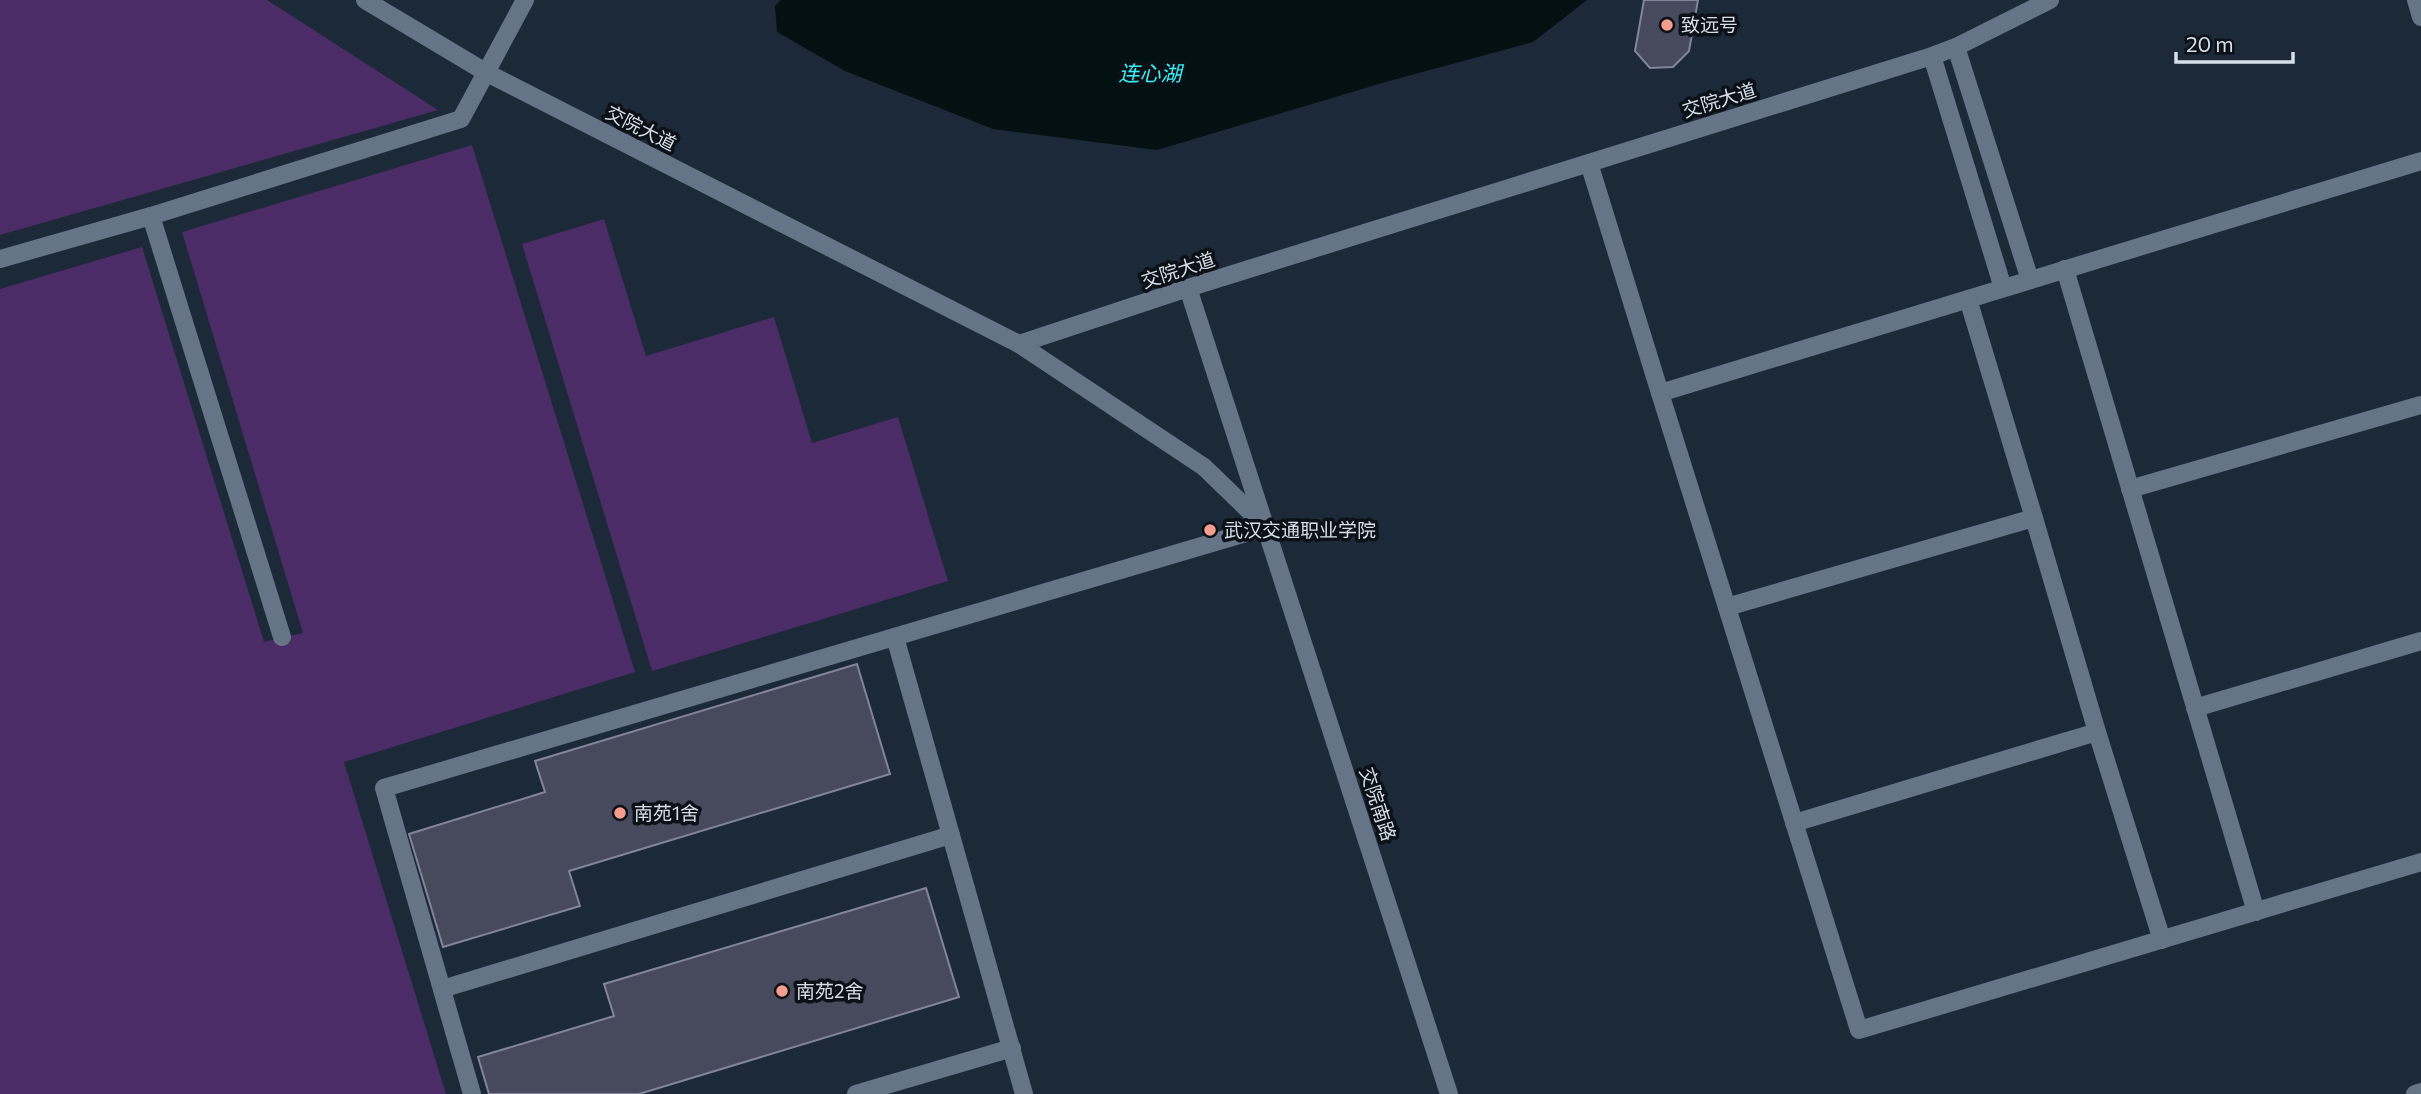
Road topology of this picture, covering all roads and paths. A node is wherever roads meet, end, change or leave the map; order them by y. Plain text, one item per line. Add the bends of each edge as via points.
1 (365, 0) edge
2 (525, 0) edge
3 (2050, 0) edge
4 (2416, 0) edge
5 (2421, 17) edge
6 (1956, 47) junction
7 (1932, 56) junction
8 (487, 74) junction
9 (2421, 161) edge
10 (1589, 163) junction
11 (151, 216) junction
12 (0, 259) edge
13 (2065, 269) junction
14 (2030, 280) junction
15 (1188, 288) junction
16 (2003, 288) junction
17 (1968, 299) junction
18 (1018, 344) junction
19 (1660, 393) junction
20 (2421, 405) edge
21 (2130, 489) junction
22 (2034, 517) junction
23 (1266, 527) junction
24 (1727, 607) junction
25 (282, 637) dead end
26 (895, 637) junction
27 (2421, 641) edge
28 (2195, 708) junction
29 (2097, 732) junction
30 (1794, 823) junction
31 (951, 835) junction
32 (2421, 862) edge
33 (2256, 912) junction
34 (2162, 940) junction
35 (442, 989) junction
36 (1012, 1048) junction
37 (2421, 1092) edge
38 (472, 1094) edge
39 (856, 1094) edge
40 (1024, 1094) edge
41 (1450, 1094) edge
42 (2415, 1094) edge

1 - 8 lane, 交院大道
2 - 8 lane
3 - 6 lane, 交院大道
4 - 5 lane
6 - 7 lane, 交院大道
6 - 14 lane
7 - 10 lane, 交院大道
7 - 16 lane
8 - 11 lane via 461,119
8 - 18 lane, 交院大道
9 - 13 lane
10 - 15 lane, 交院大道
10 - 19 lane
11 - 12 lane
11 - 25 lane
13 - 14 lane
13 - 21 lane
14 - 16 lane
15 - 18 lane, 交院大道
15 - 23 lane, 交院南路
16 - 17 lane
17 - 19 lane
17 - 22 lane
18 - 23 lane, 交院南路 via 1204,467
19 - 24 lane
20 - 21 lane
21 - 28 lane
22 - 24 lane
22 - 29 lane
23 - 26 lane
23 - 41 lane, 交院南路
24 - 30 lane
26 - 31 lane
26 - 35 lane via 384,788
27 - 28 lane
28 - 33 lane
29 - 30 lane
29 - 34 lane
30 - 34 lane via 1859,1030
31 - 35 lane
31 - 36 lane
32 - 33 lane
33 - 34 lane
35 - 38 lane
36 - 39 lane
36 - 40 lane
37 - 42 lane

